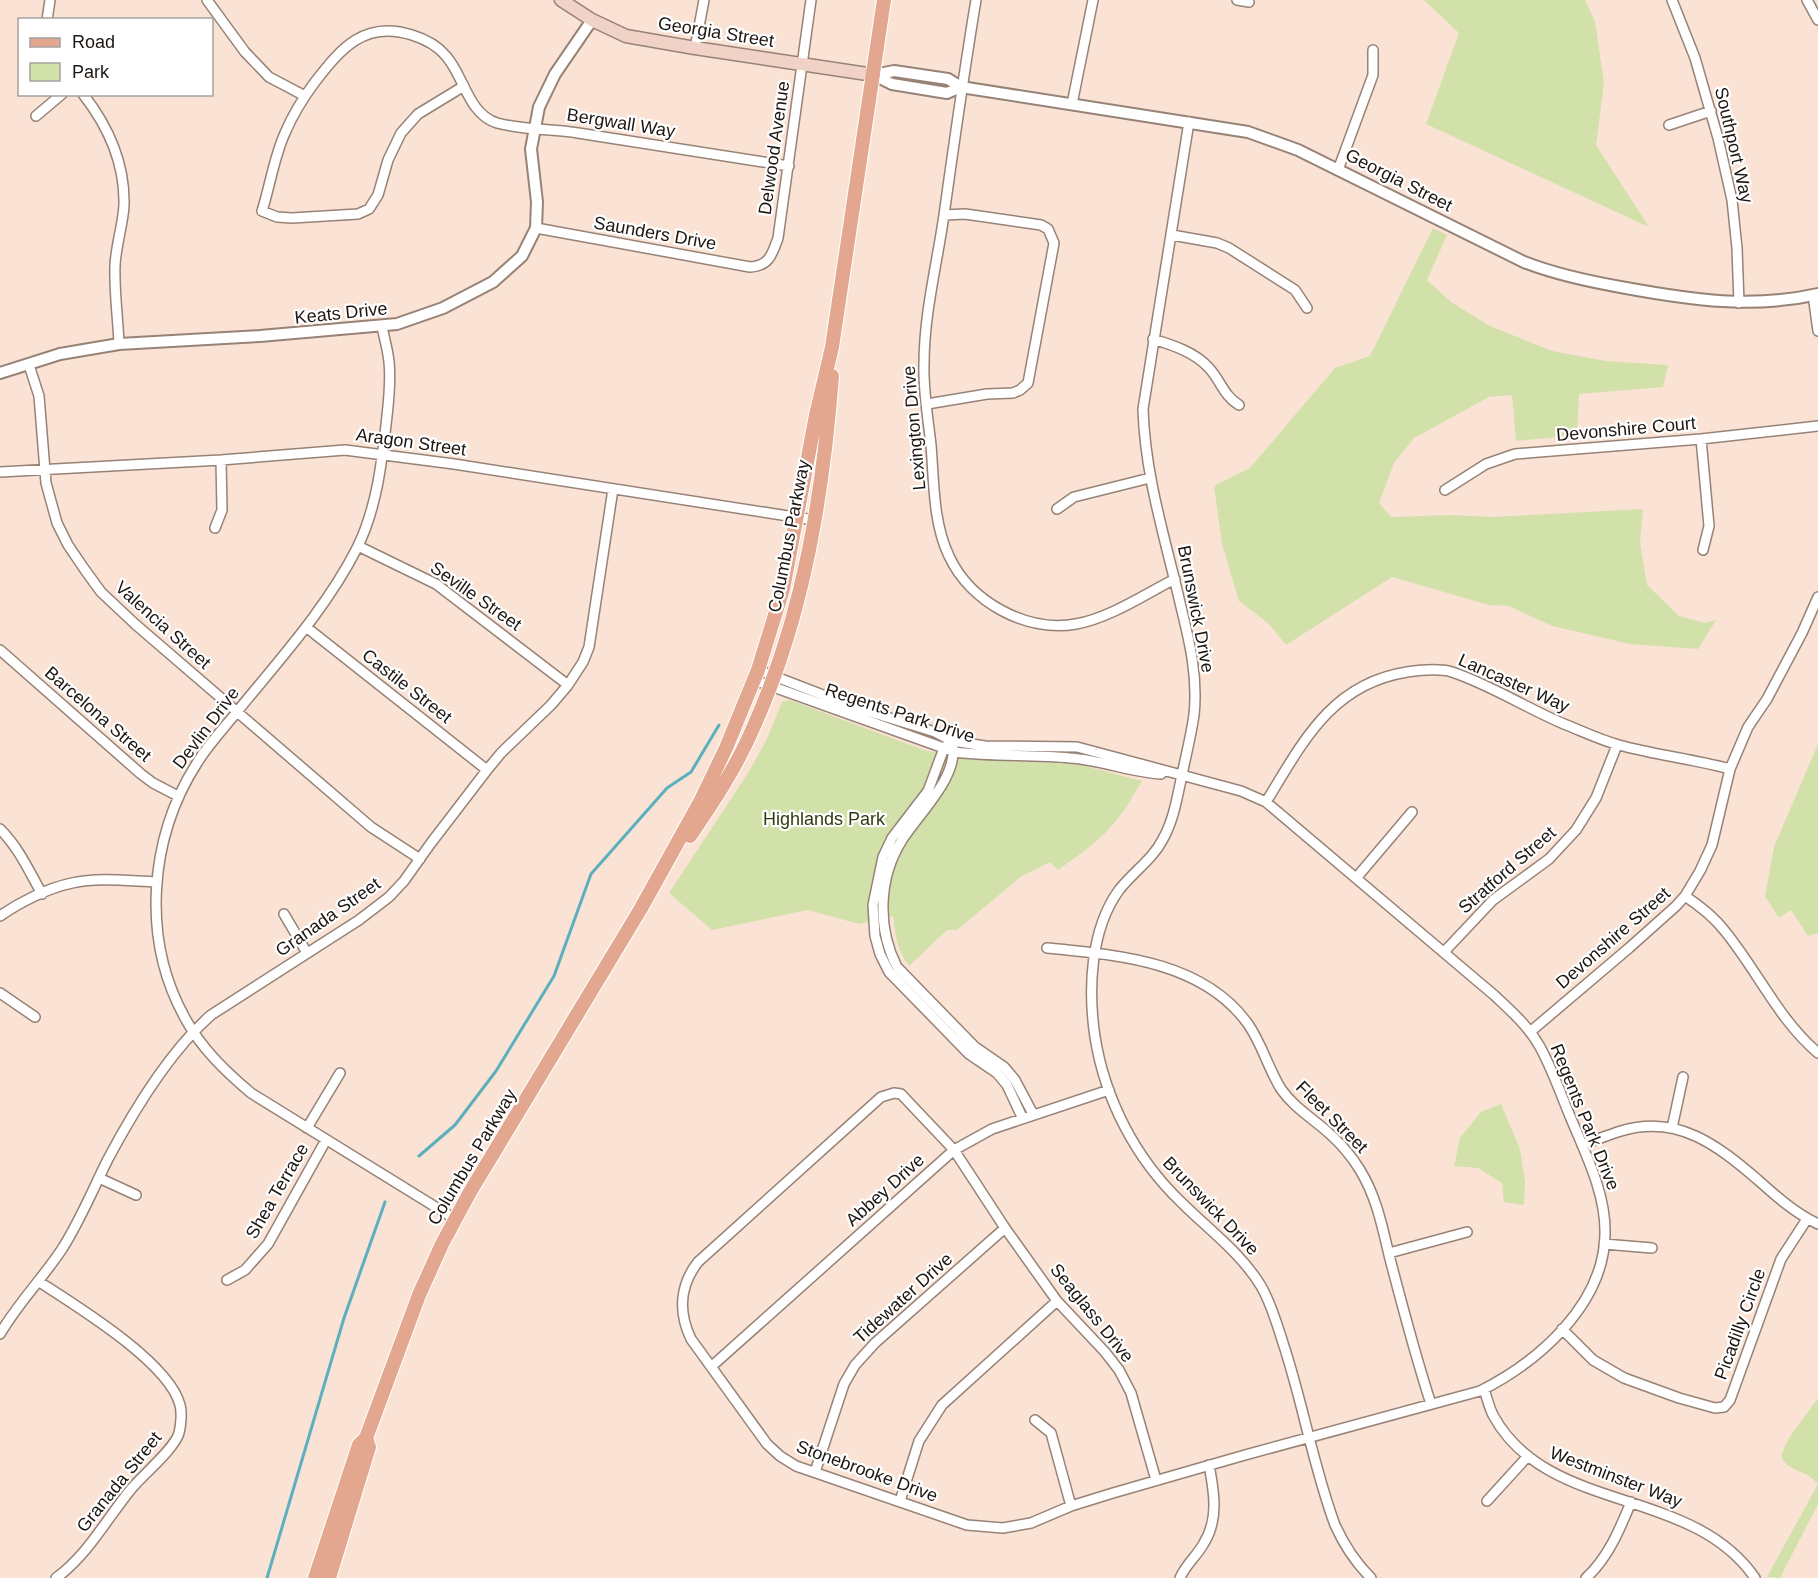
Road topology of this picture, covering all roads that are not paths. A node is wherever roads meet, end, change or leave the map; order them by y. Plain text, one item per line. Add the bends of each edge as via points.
1 (50, 0) edge
2 (207, 0) edge
3 (561, 0) edge
4 (704, 0) edge
5 (811, 0) edge
6 (885, 0) edge
7 (976, 0) edge
8 (1093, 0) edge
9 (1237, 0) edge
10 (1672, 0) edge
11 (1807, 0) edge
12 (1249, 2) dead end
13 (47, 18) edge
14 (592, 20) junction
15 (1818, 20) edge
16 (695, 48) junction
17 (1373, 50) dead end
18 (801, 63) junction
19 (874, 75) junction
20 (464, 86) junction
21 (961, 87) junction
22 (60, 96) edge
23 (84, 96) edge
24 (305, 96) junction
25 (1072, 104) junction
26 (1711, 111) junction
27 (36, 116) dead end
28 (1189, 123) junction
29 (1669, 125) dead end
30 (534, 128) junction
31 (789, 166) junction
32 (1338, 170) junction
33 (944, 215) junction
34 (536, 228) junction
35 (1172, 235) junction
36 (767, 263) joint
37 (1816, 294) edge
38 (1739, 303) junction
39 (1307, 308) dead end
40 (382, 327) junction
41 (1818, 331) edge
42 (1153, 339) junction
43 (119, 344) junction
44 (832, 347) junction
45 (29, 365) junction
46 (0, 373) edge
47 (927, 404) junction
48 (1239, 405) dead end
49 (1818, 426) edge
50 (1701, 439) junction
51 (383, 454) junction
52 (221, 459) junction
53 (44, 468) junction
54 (0, 472) edge
55 (1150, 478) junction
56 (613, 489) junction
57 (1445, 490) dead end
58 (1057, 509) dead end
59 (798, 517) junction
60 (814, 520) junction
61 (215, 528) dead end
62 (358, 546) junction
63 (1703, 550) dead end
64 (1175, 579) junction
65 (1818, 597) edge
66 (306, 627) junction
67 (0, 650) edge
68 (756, 675) junction
69 (772, 682) junction
70 (568, 685) junction
71 (237, 712) junction
72 (952, 741) junction
73 (1617, 745) junction
74 (944, 748) junction
75 (955, 752) junction
76 (1730, 769) junction
77 (487, 770) junction
78 (1181, 776) junction
79 (178, 796) junction
80 (1266, 802) junction
81 (1412, 812) dead end
82 (0, 829) edge
83 (420, 859) junction
84 (1357, 877) junction
85 (156, 882) junction
86 (42, 894) junction
87 (1685, 896) junction
88 (640, 910) junction
89 (284, 914) dead end
90 (0, 916) edge
91 (1047, 948) dead end
92 (1095, 952) junction
93 (1444, 952) junction
94 (307, 953) junction
95 (0, 993) edge
96 (35, 1017) dead end
97 (193, 1030) junction
98 (1530, 1032) junction
99 (1818, 1053) edge
100 (340, 1073) dead end
101 (1683, 1077) dead end
102 (1109, 1090) junction
103 (1033, 1114) junction
104 (1022, 1117) junction
105 (307, 1128) junction
106 (1672, 1128) junction
107 (326, 1140) junction
108 (1582, 1145) junction
109 (954, 1150) junction
110 (99, 1178) junction
111 (136, 1195) dead end
112 (455, 1219) junction
113 (1807, 1219) junction
114 (1818, 1224) edge
115 (1005, 1228) junction
116 (1467, 1232) dead end
117 (1604, 1244) junction
118 (1652, 1248) dead end
119 (1389, 1253) junction
120 (38, 1281) junction
121 (228, 1281) dead end
122 (1057, 1301) junction
123 (1562, 1329) junction
124 (0, 1334) edge
125 (712, 1366) junction
126 (1484, 1389) junction
127 (1431, 1404) junction
128 (1035, 1420) dead end
129 (1310, 1437) junction
130 (366, 1438) junction
131 (1528, 1456) junction
132 (1209, 1465) junction
133 (815, 1472) junction
134 (1156, 1480) junction
135 (900, 1501) junction
136 (1487, 1501) dead end
137 (1631, 1502) junction
138 (1071, 1506) junction
139 (56, 1578) edge
140 (315, 1578) edge
141 (329, 1578) edge
142 (1180, 1578) edge
143 (1371, 1578) edge
144 (1586, 1578) edge
145 (1755, 1578) edge

1 - 13 street
2 - 24 street via 245,52 269,77
3 - 14 main road, Georgia Street
4 - 16 street
5 - 18 street, Delwood Avenue
6 - 19 main road, Columbus Parkway
7 - 21 street, Lexington Drive
8 - 25 street
9 - 12 street
10 - 26 street, Southport Way
11 - 15 street
14 - 16 main road, Georgia Street via 626,36
14 - 30 street, Keats Drive via 555,74
16 - 18 main road, Georgia Street
17 - 32 street via 1373,75
18 - 19 main road, Georgia Street
18 - 31 street, Delwood Avenue
19 - 21 street, Georgia Street via 894,71 948,79
19 - 44 main road, Columbus Parkway
20 - 24 street, Bergwall Way via 447,56 434,45 390,30 348,44
20 - 24 street, Bergwall Way via 418,114 401,133 369,209 358,213 277,217 262,211 284,135
20 - 30 street, Bergwall Way via 477,109 495,122
21 - 25 street, Georgia Street
21 - 33 street, Lexington Drive
22 - 27 street
23 - 43 street via 106,126 122,182 124,205 115,264
25 - 28 street, Georgia Street
26 - 29 street
26 - 38 street, Southport Way via 1732,200
28 - 32 street, Georgia Street via 1264,137
28 - 35 street, Brunswick Drive
30 - 31 street, Bergwall Way
30 - 34 street, Keats Drive via 531,149
31 - 36 street, Delwood Avenue via 778,238
32 - 38 street, Georgia Street via 1552,273 1670,297
33 - 47 street, Lexington Drive via 924,364
33 - 47 street via 965,214 1041,225 1048,229 1054,243 1028,383 1013,393
34 - 36 street, Saunders Drive via 750,267
34 - 40 street, Keats Drive via 522,256 493,282 443,308
35 - 39 street via 1229,248 1294,290
35 - 42 street, Brunswick Drive
37 - 38 street, Georgia Street
37 - 41 street
40 - 43 street, Keats Drive
40 - 51 street, Devlin Drive via 390,385
42 - 48 street via 1201,360 1228,398
42 - 55 street, Brunswick Drive via 1143,409
43 - 45 street, Keats Drive via 60,354
44 - 59 main road, Columbus Parkway
44 - 60 main road, Columbus Parkway via 831,389
45 - 46 street, Keats Drive
45 - 53 street, Valencia Street via 39,396
47 - 64 street, Lexington Drive via 943,540 959,572 996,609 1031,622 1075,624 1109,614
49 - 50 street, Devonshire Court
50 - 57 street, Devonshire Court via 1515,454 1485,464
50 - 63 street via 1709,526
51 - 52 street, Aragon Street via 345,450
51 - 56 street, Aragon Street
51 - 62 street, Devlin Drive via 375,497
52 - 53 street, Aragon Street
52 - 61 street via 222,510
53 - 54 street, Aragon Street
53 - 71 street, Valencia Street via 57,522 101,592
55 - 58 street via 1074,497
55 - 64 street, Brunswick Drive
56 - 59 street, Aragon Street
56 - 70 street, Granada Street via 589,647
59 - 60 street, Aragon Street
59 - 68 main road, Columbus Parkway via 783,589
60 - 69 main road, Columbus Parkway via 803,578
62 - 66 street, Devlin Drive via 327,600
62 - 70 street, Seville Street via 436,584
64 - 78 street, Brunswick Drive via 1189,640 1195,692
65 - 76 street, Devonshire Street via 1792,653 1748,727
66 - 71 street, Devlin Drive
66 - 77 street, Castile Street
67 - 79 street, Barcelona Street via 141,774
68 - 69 street, Regents Park Drive
68 - 88 main road, Columbus Parkway via 726,748
69 - 72 street, Regents Park Drive via 935,732
69 - 74 street, Regents Park Drive
69 - 88 main road, Columbus Parkway via 730,774
70 - 77 street, Granada Street
71 - 79 street, Devlin Drive via 198,761
71 - 83 street, Valencia Street via 371,827
72 - 74 street
72 - 75 street
72 - 78 street, Regents Park Drive via 985,746 1077,747
73 - 76 street, Lancaster Way
73 - 80 street, Lancaster Way via 1450,672 1386,676 1338,701 1313,730
73 - 93 street, Stratford Street via 1596,798 1576,830 1549,859 1493,900
74 - 75 street, Regents Park Drive
74 - 104 street via 928,791 892,837 883,857 873,905 875,936 889,972 969,1054 997,1073
75 - 78 street, Regents Park Drive via 1074,758 1145,773
75 - 103 street via 936,796 901,842 891,863 883,906 884,934 897,967 975,1047 1004,1067
76 - 87 street, Devonshire Street via 1712,845
77 - 83 street, Granada Street
78 - 80 street, Regents Park Drive via 1241,791
78 - 92 street, Brunswick Drive via 1166,834 1114,898
79 - 85 street, Devlin Drive
80 - 84 street, Regents Park Drive
81 - 84 street
82 - 86 street via 25,861
83 - 94 street, Granada Street via 389,897
84 - 93 street, Regents Park Drive
85 - 86 street via 72,883
85 - 97 street, Devlin Drive via 157,930 165,969
86 - 90 street
87 - 98 street, Devonshire Street
87 - 99 street via 1725,930 1777,1008
88 - 112 main road, Columbus Parkway
89 - 94 street
91 - 92 street, Fleet Street
92 - 102 street, Brunswick Drive via 1095,1039
92 - 119 street, Fleet Street via 1181,972 1201,981 1234,1007 1260,1044 1281,1089 1351,1156 1378,1206
93 - 98 street, Regents Park Drive via 1494,994
94 - 97 street, Granada Street
95 - 96 street
97 - 105 street, Devlin Drive via 206,1049 250,1093
97 - 110 street, Granada Street via 129,1123
98 - 108 street, Regents Park Drive
100 - 105 street
101 - 106 street
102 - 103 street, Abbey Drive
102 - 129 street, Brunswick Drive via 1134,1144 1155,1175 1245,1263 1262,1288 1289,1361
103 - 104 street, Abbey Drive
104 - 109 street, Abbey Drive
105 - 107 street, Devlin Drive
106 - 108 street via 1639,1127
106 - 113 street via 1694,1134 1725,1153
107 - 112 street, Devlin Drive
107 - 121 street, Shea Terrace via 268,1244 245,1270
108 - 117 street, Regents Park Drive via 1600,1194
109 - 115 street, Seaglass Drive
109 - 125 street, Abbey Drive
109 - 125 street, Stonebrooke Drive via 901,1094 881,1097 872,1105 693,1268 684,1289 683,1315 691,1338
110 - 111 street
110 - 120 street, Granada Street via 62,1250
112 - 130 main road, Columbus Parkway via 418,1295
113 - 114 street
113 - 123 street, Picadilly Circle via 1781,1259 1730,1400 1724,1407 1679,1398 1624,1378 1593,1360
115 - 122 street, Seaglass Drive
115 - 133 street, Tidewater Drive via 855,1365 844,1384
116 - 119 street
117 - 118 street
117 - 123 street, Regents Park Drive via 1596,1277
119 - 127 street, Fleet Street
120 - 124 street, Granada Street
120 - 139 street, Granada Street via 110,1329 146,1359 166,1379 181,1407 179,1434 173,1444 131,1489 76,1560
122 - 134 street, Seaglass Drive via 1119,1370 1131,1393
122 - 135 street via 942,1405 919,1441
123 - 126 street, Regents Park Drive via 1530,1360
125 - 133 street, Stonebrooke Drive via 767,1444 796,1466
126 - 127 street, Regents Park Drive
126 - 131 street, Westminster Way via 1492,1414 1512,1442
127 - 129 street, Regents Park Drive
128 - 138 street via 1051,1433
129 - 132 street, Regents Park Drive
129 - 143 street, Brunswick Drive via 1335,1525 1358,1566
130 - 140 main road, Columbus Parkway via 359,1445
130 - 141 main road, Columbus Parkway via 369,1447
131 - 136 street
131 - 137 street, Westminster Way via 1564,1478
132 - 134 street, Stonebrooke Drive
132 - 142 street via 1214,1489 1213,1517 1204,1543
133 - 135 street, Stonebrooke Drive
134 - 138 street, Stonebrooke Drive
135 - 138 street, Stonebrooke Drive via 986,1528 1031,1524
137 - 144 street via 1606,1554
137 - 145 street, Westminster Way via 1709,1534

